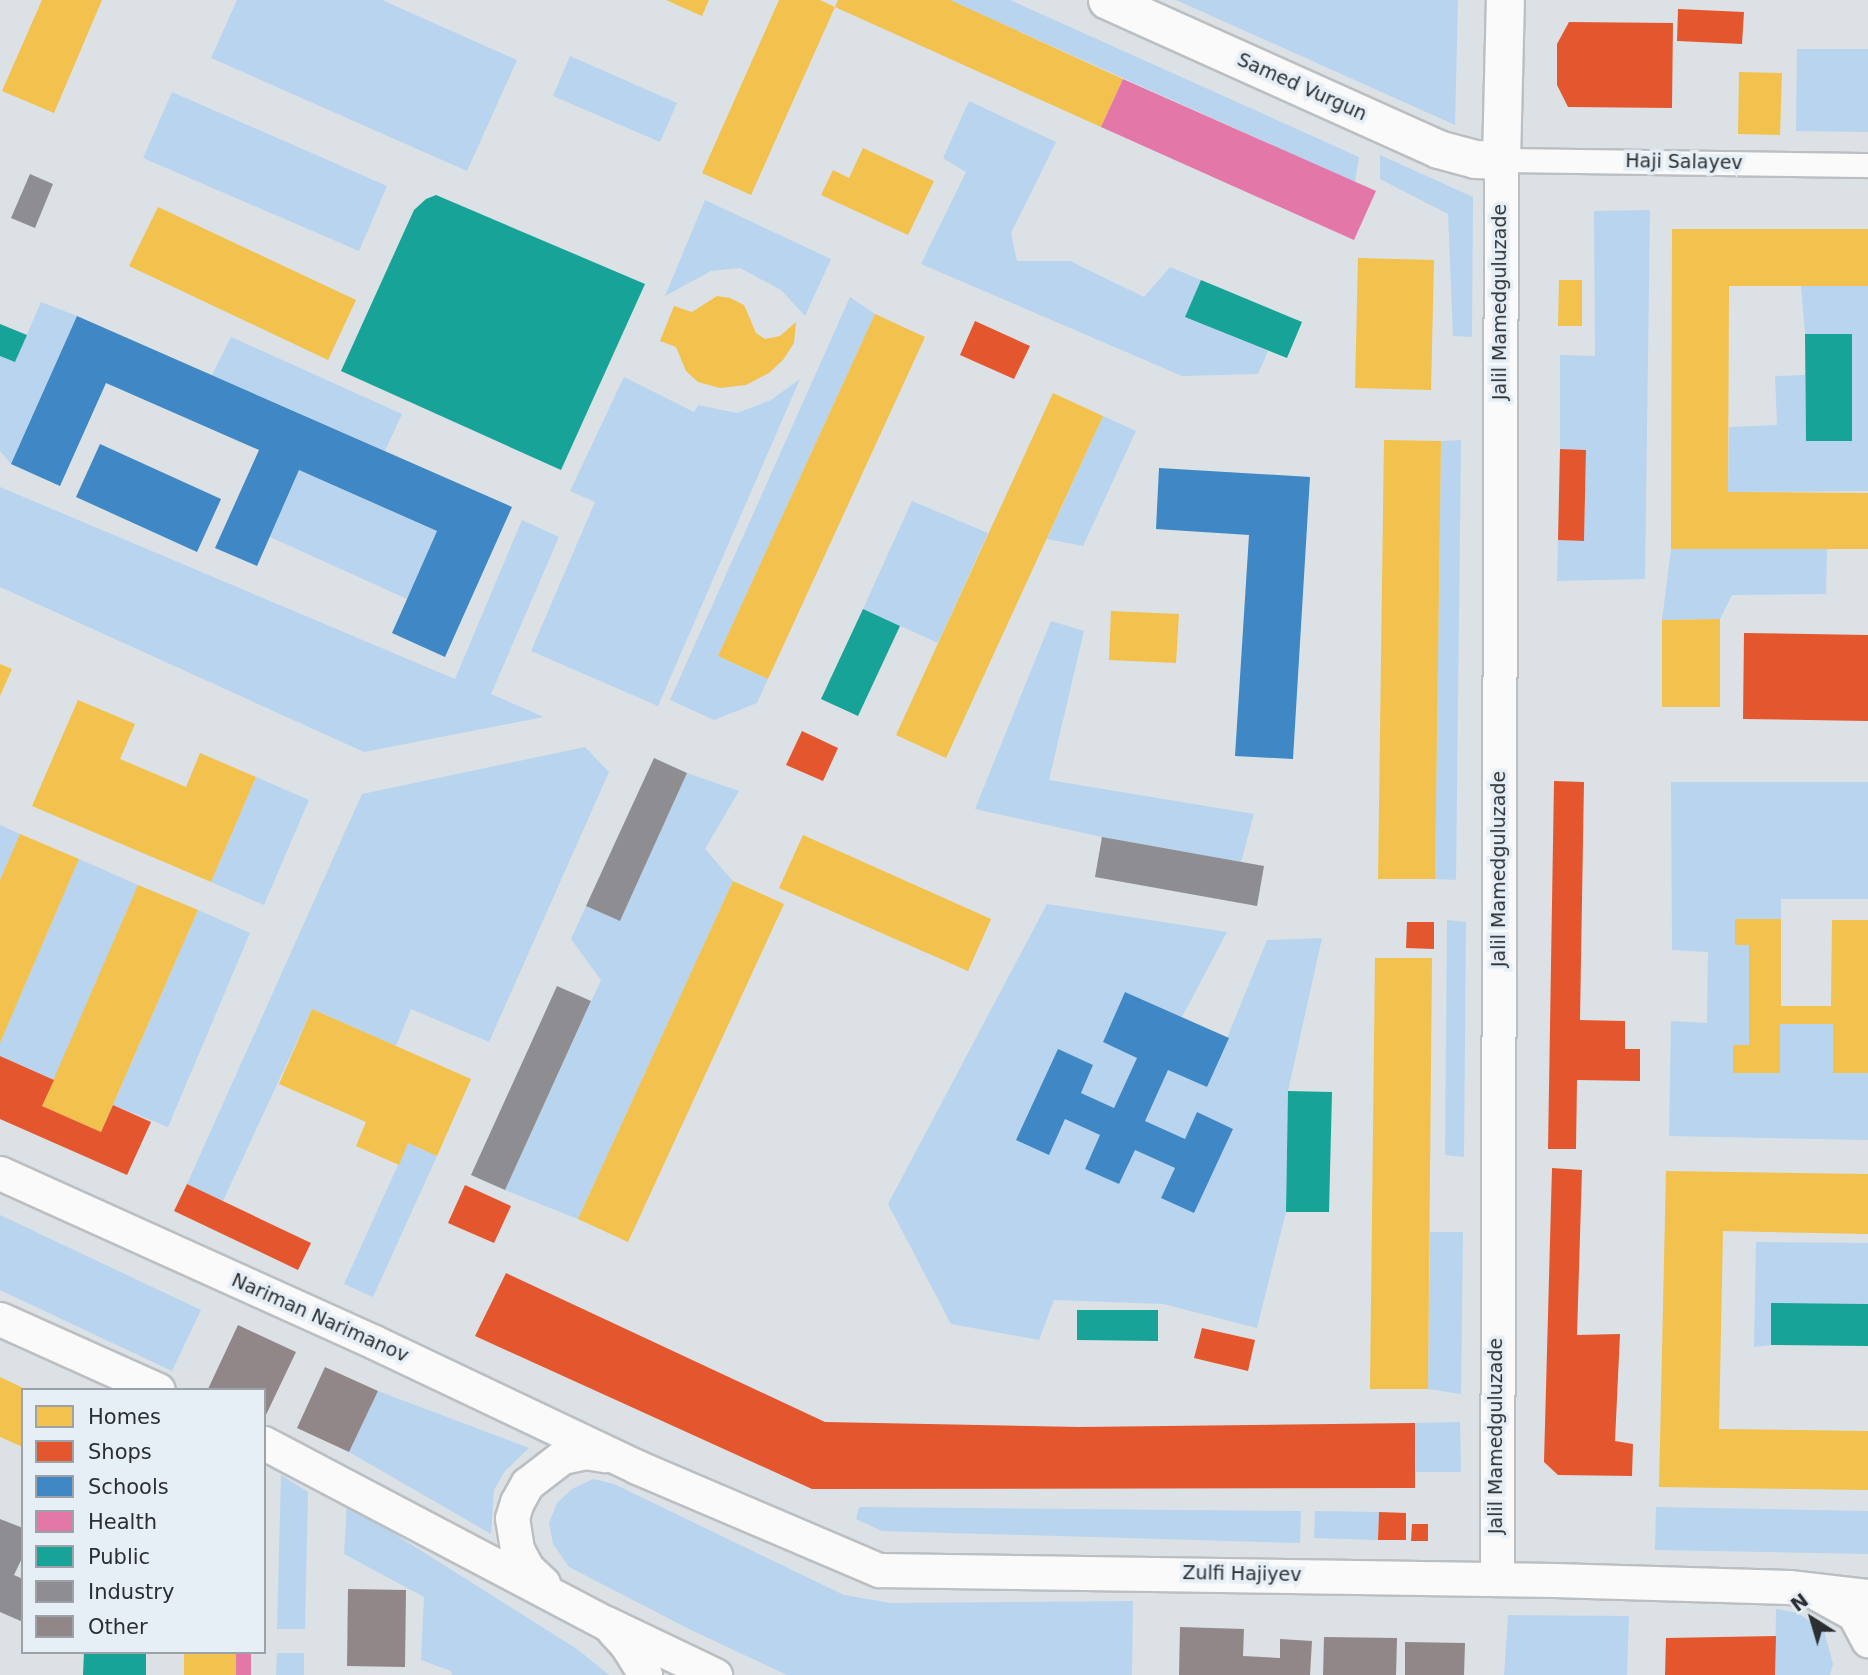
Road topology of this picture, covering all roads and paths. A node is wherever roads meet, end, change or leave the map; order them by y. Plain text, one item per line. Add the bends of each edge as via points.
1 (1107, 0) edge
2 (1506, 0) edge
3 (1501, 160) junction
4 (1868, 164) edge
5 (0, 1173) edge
6 (0, 1319) edge
7 (154, 1388) edge
8 (266, 1444) edge
9 (637, 1467) junction
10 (1497, 1579) junction
11 (1789, 1587) junction
12 (1868, 1596) edge
13 (565, 1600) junction
14 (606, 1623) junction
15 (1868, 1640) edge
16 (645, 1675) edge
17 (715, 1675) edge

1 - 3 main road, Samed Vurgun via 1438,149
2 - 3 main road
3 - 4 street, Haji Salayev
3 - 10 main road, Jalil Mamedguluzade
5 - 9 main road, Nariman Narimanov
6 - 7 main road
8 - 13 main road
9 - 10 main road, Zulfi Hajiyev via 878,1570
9 - 13 main road via 585,1452 562,1457 527,1484 512,1518 517,1549 527,1568
10 - 11 main road, Zulfi Hajiyev
11 - 12 main road, Zulfi Hajiyev
11 - 15 main road via 1825,1595 1841,1605 1854,1614
13 - 14 main road
14 - 16 main road
14 - 17 main road

